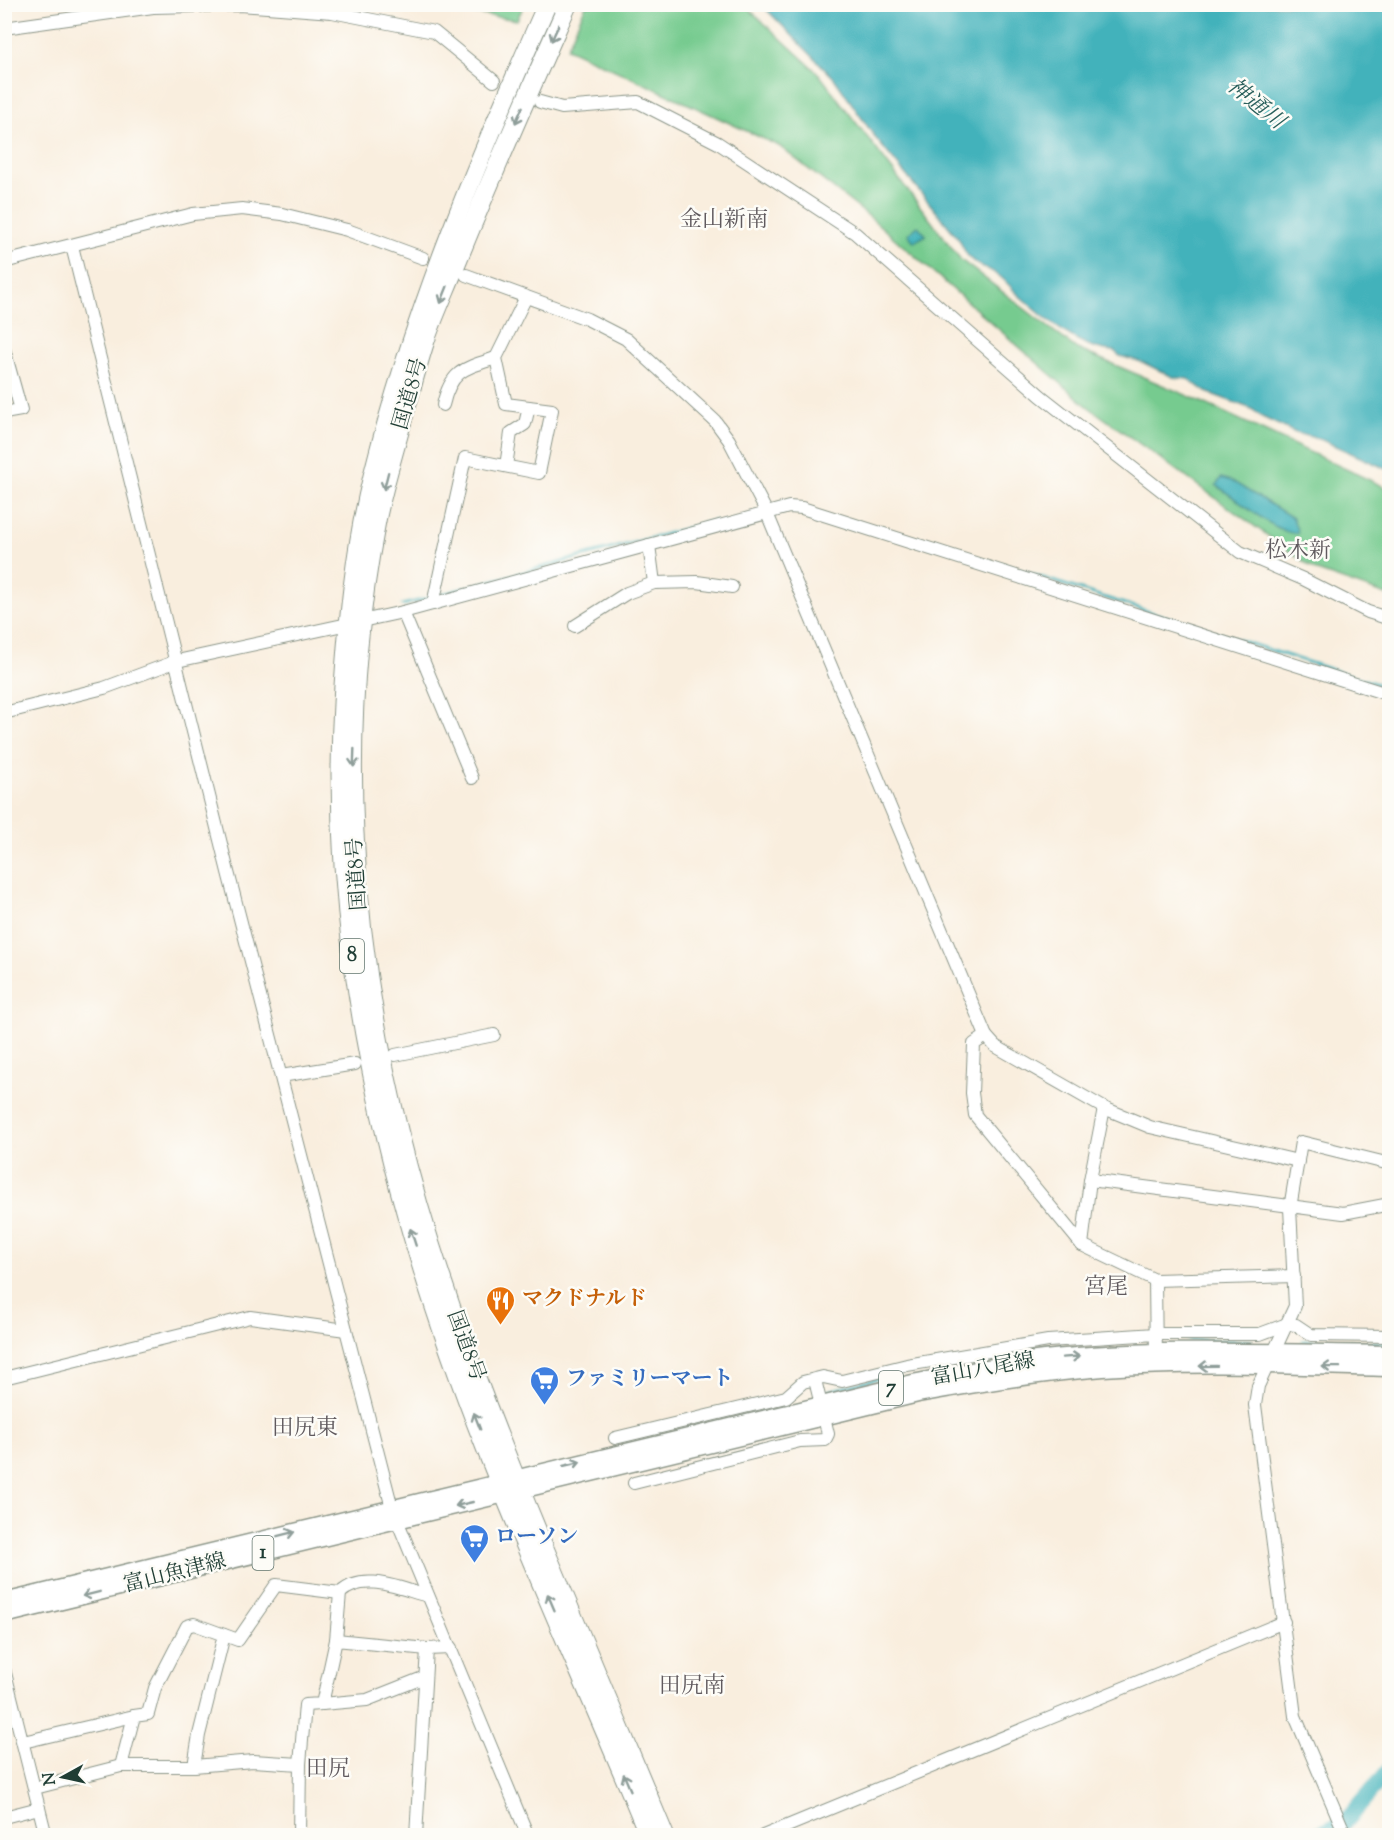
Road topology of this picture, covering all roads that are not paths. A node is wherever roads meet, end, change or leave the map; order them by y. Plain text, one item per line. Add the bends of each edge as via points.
1 (546, 4) edge
2 (568, 4) edge
3 (4, 28) edge
4 (494, 81) dead end
5 (540, 102) dead end
6 (72, 246) junction
7 (423, 258) dead end
8 (4, 262) edge
9 (466, 274) dead end
10 (526, 297) junction
11 (4, 349) edge
12 (496, 358) junction
13 (443, 405) dead end
14 (529, 407) junction
15 (4, 413) edge
16 (506, 466) junction
17 (766, 512) junction
18 (649, 545) junction
19 (654, 583) junction
20 (732, 586) dead end
21 (433, 603) junction
22 (403, 612) junction
23 (1389, 619) edge
24 (355, 622) junction
25 (575, 626) dead end
26 (177, 661) junction
27 (1389, 695) edge
28 (4, 713) edge
29 (472, 778) dead end
30 (494, 1035) dead end
31 (986, 1036) junction
32 (395, 1055) dead end
33 (355, 1064) dead end
34 (281, 1076) junction
35 (1104, 1108) junction
36 (1298, 1161) junction
37 (1389, 1164) edge
38 (1090, 1180) junction
39 (1389, 1204) edge
40 (1290, 1208) junction
41 (1082, 1245) junction
42 (1294, 1276) junction
43 (1155, 1280) junction
44 (1287, 1324) junction
45 (346, 1330) junction
46 (1156, 1334) junction
47 (1389, 1336) edge
48 (1389, 1354) edge
49 (1156, 1359) junction
50 (1271, 1359) junction
51 (1389, 1368) edge
52 (4, 1378) edge
53 (815, 1380) junction
54 (822, 1411) junction
55 (615, 1438) dead end
56 (634, 1483) dead end
57 (511, 1486) junction
58 (394, 1514) junction
59 (340, 1593) junction
60 (428, 1596) junction
61 (4, 1602) edge
62 (4, 1615) edge
63 (1284, 1622) junction
64 (224, 1635) junction
65 (336, 1640) junction
66 (451, 1648) junction
67 (427, 1649) junction
68 (4, 1670) edge
69 (425, 1677) junction
70 (322, 1704) junction
71 (134, 1716) junction
72 (23, 1742) junction
73 (300, 1764) junction
74 (121, 1766) junction
75 (194, 1766) junction
76 (35, 1788) junction
77 (39, 1809) junction
78 (4, 1817) edge
79 (46, 1836) edge
80 (299, 1836) edge
81 (416, 1836) edge
82 (528, 1836) edge
83 (650, 1836) edge
84 (665, 1836) edge
85 (763, 1836) edge
86 (1346, 1836) edge

1 - 24 highway, 国道8号 / 8 via 466,191 392,405 364,517
2 -> 24 highway, 国道8号 / 8 via 482,198 426,341 375,527
3 - 4 street via 153,7 240,5 332,12 434,32
5 - 23 street via 562,108 638,102 718,143 855,233 1041,396 1239,552
6 - 7 street via 193,214 242,208 347,230
6 - 8 street
6 - 26 street
9 - 10 street
10 - 12 street
10 - 17 street via 587,319 626,339 678,385 715,420 729,440
11 - 15 street via 21,410
12 - 13 street via 463,369 447,390
12 - 14 street via 506,404
14 - 16 street via 525,424 511,433
14 - 16 street via 552,410 540,473
16 - 21 street via 465,458
17 - 18 street
17 - 27 street via 802,508
17 - 31 street
18 - 19 street
18 - 21 street
19 - 20 street
19 - 25 street via 627,593
21 - 22 street
22 - 24 street
22 - 29 street
24 - 26 street
24 - 57 highway, 国道8号 / 8 via 339,769 353,970 366,1046 407,1219 442,1327
26 - 28 street via 104,688
26 - 34 street
30 - 32 street
31 - 35 street via 1012,1057
31 - 41 street via 974,1044 975,1115
33 - 34 street
34 - 45 street
35 - 36 street via 1150,1127
35 - 38 street
36 - 37 street via 1301,1142
36 - 40 street
38 - 40 street
38 - 41 street
39 - 40 street via 1343,1213
40 - 42 street
41 - 43 street
42 - 43 street
42 - 44 street via 1295,1306
43 - 46 street
44 - 46 street via 1260,1334
44 - 47 street via 1296,1324 1311,1335
44 - 50 street
45 - 52 street via 250,1317
45 - 58 street
46 - 49 street
46 - 53 street via 1048,1341 907,1365 842,1381 823,1377
48 - 50 main road, 富山八尾線 / 7
49 - 50 main road, 富山八尾線 / 7
49 - 54 main road, 富山八尾線 / 7 via 1042,1359 914,1383
51 -> 50 main road, 富山八尾線 / 7
50 - 63 street via 1258,1386 1255,1405
53 - 54 street
53 - 55 street via 803,1382 786,1397
54 - 56 street via 828,1434 825,1440 800,1442
54 - 57 main road, 富山八尾線 / 7
57 - 58 main road, 富山魚津線 / 1
83 -> 57 highway, 国道8号 / 8
57 - 84 highway, 国道8号 / 8
58 - 60 street
61 -> 58 main road, 富山魚津線 / 1
58 -> 62 main road, 富山魚津線 / 1
59 - 60 street via 346,1587 373,1581
59 - 64 street via 276,1585 238,1640
59 - 65 street
60 - 66 street
63 - 85 street
63 - 86 street via 1295,1716
64 - 71 street via 194,1624 187,1626 155,1688 148,1714
64 - 75 street
65 - 67 street
65 - 70 street
66 - 67 street
66 - 82 street
67 - 69 street
68 - 72 street
69 - 70 street via 367,1700
69 - 81 street
70 - 73 street via 305,1705
71 - 72 street
71 - 74 street
72 - 76 street
73 - 75 street via 253,1761
73 - 80 street
74 - 75 street
74 - 76 street
76 - 77 street
77 - 78 street
77 - 79 street

